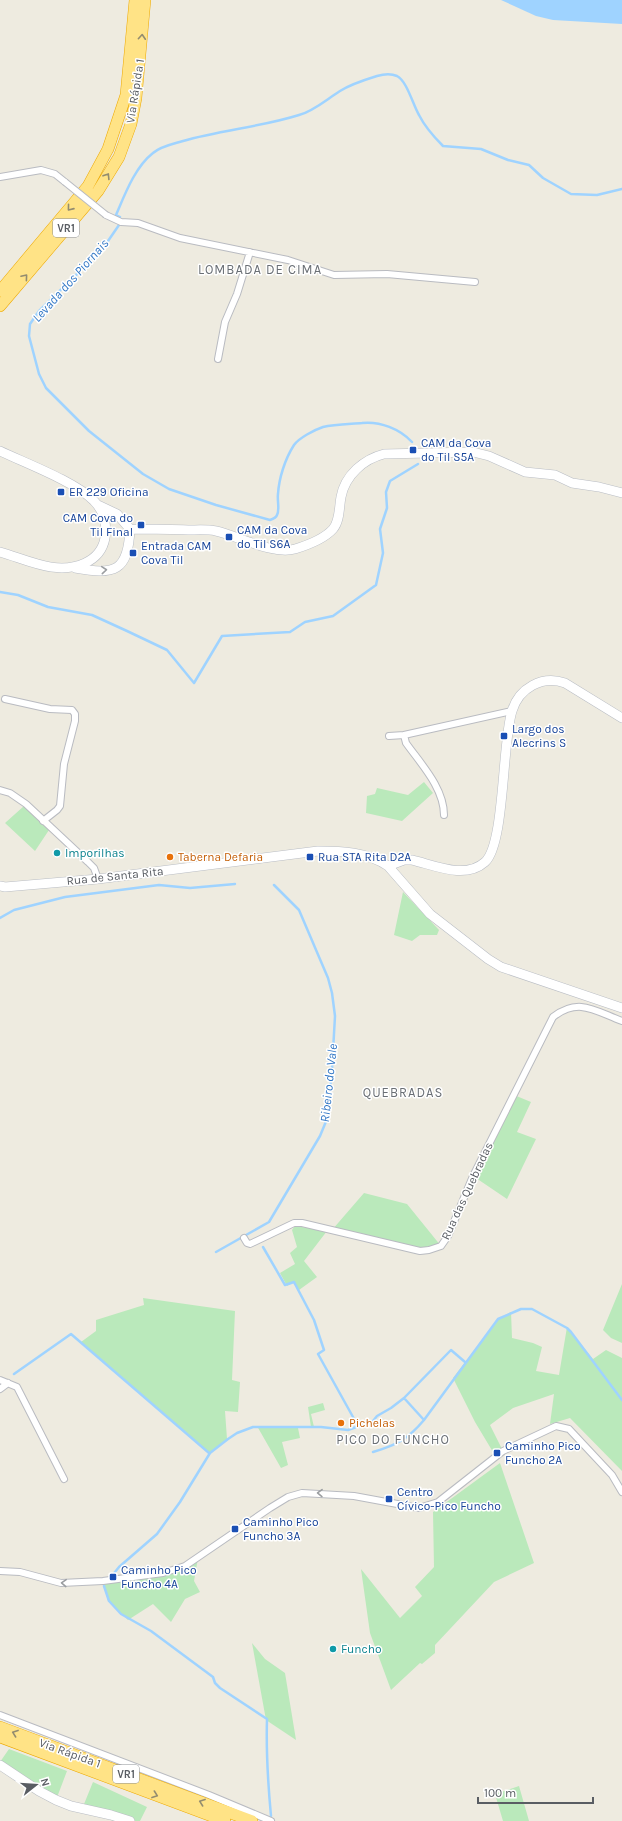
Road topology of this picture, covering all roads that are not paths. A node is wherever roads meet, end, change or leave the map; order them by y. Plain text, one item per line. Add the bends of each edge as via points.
1 (135, 0) edge
2 (145, 0) edge
3 (0, 177) edge
4 (250, 252) junction
5 (476, 282) dead end
6 (0, 291) edge
7 (0, 306) edge
8 (218, 359) dead end
9 (0, 451) edge
10 (622, 493) edge
11 (98, 505) junction
12 (123, 520) junction
13 (106, 527) junction
14 (130, 529) junction
15 (0, 552) edge
16 (75, 568) junction
17 (5, 699) dead end
18 (512, 711) junction
19 (622, 718) edge
20 (404, 735) junction
21 (389, 736) dead end
22 (0, 790) edge
23 (444, 815) dead end
24 (43, 821) junction
25 (388, 866) junction
26 (98, 879) junction
27 (0, 886) edge
28 (622, 1008) edge
29 (622, 1021) edge
30 (244, 1238) dead end
31 (0, 1380) edge
32 (8, 1383) junction
33 (0, 1389) edge
34 (64, 1479) dead end
35 (622, 1492) edge
36 (0, 1572) edge
37 (0, 1715) edge
38 (0, 1727) edge
39 (0, 1737) edge
40 (0, 1765) edge
41 (130, 1821) edge
42 (226, 1821) edge
43 (252, 1821) edge
44 (270, 1821) edge

1 -> 6 highway, Via Rápida 1 / VR1 via 126,95 112,140 100,166 88,186
7 -> 2 highway, Via Rápida 1 / VR1 via 98,191 124,144 136,98
3 - 4 street, bridge via 41,170 55,174 106,215 121,222 138,223 180,238
4 - 5 street via 288,260 334,275 387,274
4 - 8 street via 238,294 225,322
9 - 11 street via 78,488
10 - 14 street via 572,483 555,475 525,472 474,452 384,454 363,463 350,476 342,494 338,519 332,529 319,540 287,551 216,531
11 - 12 street via 117,514
11 - 13 street
12 - 13 street
12 - 14 street
13 - 16 street via 104,542 95,557
16 -> 14 street via 104,571 116,568 126,558
15 - 16 street via 48,567
17 - 24 street via 50,709 72,710 75,714 76,721 64,764 60,806
18 - 19 street via 532,685 557,680
18 - 20 street
18 - 25 street via 494,844 485,862 459,872 412,860
20 - 21 street
20 - 23 street via 406,742 438,789 444,805
22 - 24 street via 10,792
24 - 26 street via 94,868
25 - 26 street, Rua de Santa Rita via 363,856 339,851 318,851
25 - 28 street via 430,914 501,967
26 - 27 street, Rua de Santa Rita
29 - 30 street, Rua das Quebradas via 582,1006 570,1007 553,1016 441,1246 420,1251 302,1223 294,1223 250,1244
31 - 32 street
32 - 33 street
32 - 34 street via 17,1387
35 -> 36 street via 612,1475 569,1429 556,1426 503,1451 438,1502 419,1508 323,1493 294,1495 270,1508 185,1566 163,1573 103,1582 61,1584 20,1572
37 - 44 street
43 -> 38 highway, Via Rápida 1 / VR1
39 -> 42 highway, Via Rápida 1 / VR1
40 - 41 street via 56,1800

